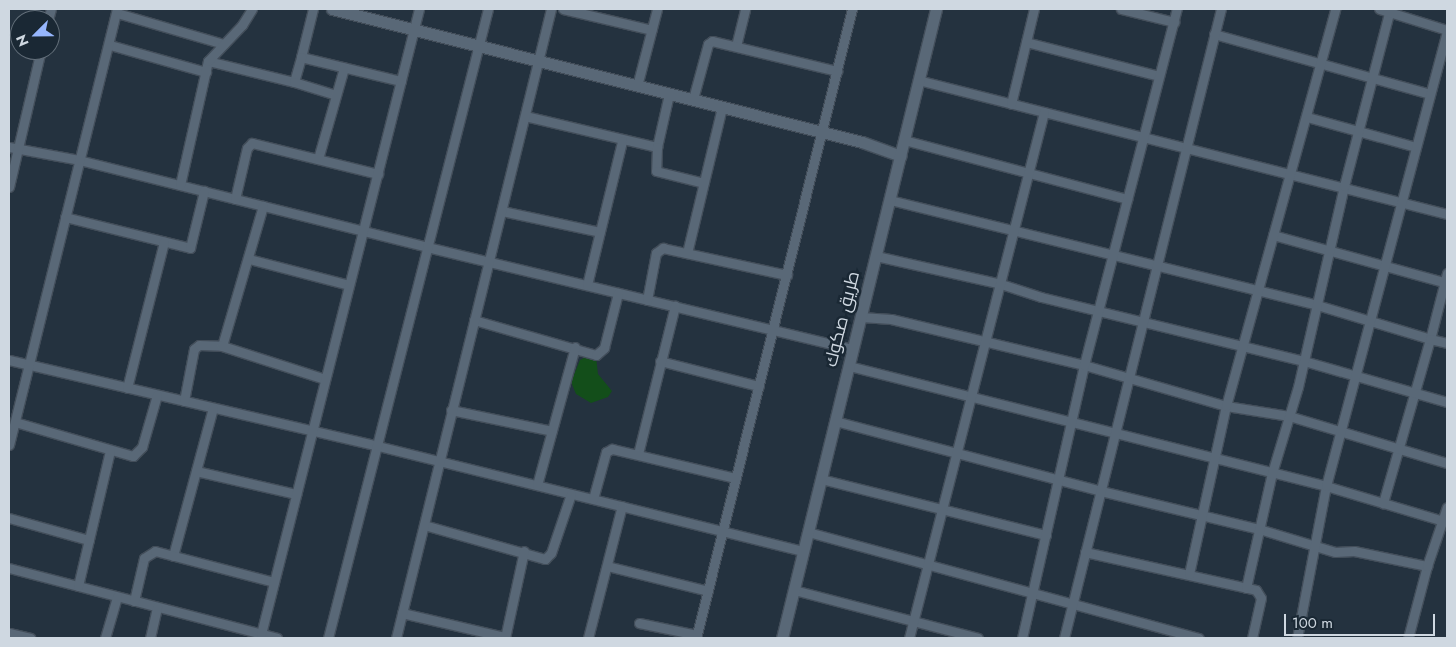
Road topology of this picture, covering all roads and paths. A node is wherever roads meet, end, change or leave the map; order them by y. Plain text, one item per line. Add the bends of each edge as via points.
1 (252, 9) edge
2 (313, 9) edge
3 (332, 9) edge
4 (419, 9) edge
5 (488, 9) edge
6 (551, 9) edge
7 (563, 9) edge
8 (657, 9) edge
9 (745, 9) edge
10 (852, 9) edge
11 (936, 9) edge
12 (1034, 9) edge
13 (1121, 9) edge
14 (1177, 9) edge
15 (1221, 9) edge
16 (1336, 9) edge
17 (1379, 9) edge
18 (1390, 10) edge
19 (117, 11) edge
20 (1174, 22) junction
21 (414, 30) junction
22 (652, 30) junction
23 (1214, 34) junction
24 (1026, 42) junction
25 (224, 44) junction
26 (110, 45) junction
27 (736, 46) junction
28 (480, 47) junction
29 (301, 57) junction
30 (38, 60) edge
31 (208, 61) junction
32 (538, 62) junction
33 (1321, 65) junction
34 (344, 68) junction
35 (837, 71) junction
36 (206, 72) junction
37 (1159, 76) junction
38 (1372, 79) junction
39 (918, 80) junction
40 (401, 81) junction
41 (294, 82) junction
42 (637, 86) junction
43 (669, 94) junction
44 (1430, 94) junction
45 (336, 95) junction
46 (693, 99) junction
47 (1011, 104) junction
48 (722, 107) junction
49 (1044, 112) junction
50 (525, 116) junction
51 (1306, 117) junction
52 (1359, 130) junction
53 (822, 132) junction
54 (1142, 136) junction
55 (904, 140) junction
56 (622, 141) junction
57 (1184, 146) junction
58 (657, 147) junction
59 (1416, 147) junction
60 (13, 148) edge
61 (901, 156) junction
62 (318, 159) junction
63 (79, 160) junction
64 (1292, 173) junction
65 (378, 174) junction
66 (1028, 174) junction
67 (704, 183) junction
68 (180, 185) junction
69 (1344, 186) junction
70 (9, 187) edge
71 (204, 191) junction
72 (235, 199) junction
73 (1127, 199) junction
74 (890, 200) junction
75 (1402, 200) junction
76 (264, 206) junction
77 (502, 211) junction
78 (1447, 214) edge
79 (65, 216) junction
80 (1014, 229) junction
81 (362, 231) junction
82 (600, 232) junction
83 (1273, 235) junction
84 (164, 242) junction
85 (427, 247) junction
86 (1330, 250) junction
87 (687, 254) junction
88 (876, 256) junction
89 (1113, 256) junction
90 (249, 259) junction
91 (488, 262) junction
92 (1385, 265) junction
93 (1158, 266) junction
94 (1447, 273) edge
95 (787, 275) junction
96 (1446, 283) edge
97 (1001, 284) junction
98 (349, 285) junction
99 (587, 285) junction
100 (1257, 292) junction
101 (618, 293) junction
102 (647, 300) junction
103 (1317, 305) junction
104 (675, 306) junction
105 (1100, 310) junction
106 (861, 316) junction
107 (474, 320) junction
108 (1145, 322) junction
109 (1370, 323) junction
110 (774, 330) junction
111 (1430, 339) junction
112 (984, 342) junction
113 (1447, 343) edge
114 (222, 346) junction
115 (575, 347) junction
116 (1242, 347) junction
117 (853, 349) junction
118 (9, 360) edge
119 (660, 361) junction
120 (1304, 361) junction
121 (28, 365) junction
122 (849, 366) junction
123 (1084, 366) junction
124 (1355, 377) junction
125 (325, 379) junction
126 (1131, 379) junction
127 (759, 386) junction
128 (127, 388) junction
129 (1415, 393) junction
130 (157, 395) junction
131 (972, 397) junction
132 (184, 401) junction
133 (1447, 402) edge
134 (1226, 406) junction
135 (213, 408) junction
136 (451, 410) junction
137 (1289, 416) junction
138 (835, 421) junction
139 (15, 422) junction
140 (1073, 422) junction
141 (1341, 430) junction
142 (312, 431) junction
143 (552, 431) junction
144 (1117, 434) junction
145 (9, 445) edge
146 (378, 446) junction
147 (1399, 449) junction
148 (110, 451) junction
149 (958, 452) junction
150 (638, 454) junction
151 (1216, 459) junction
152 (440, 461) junction
153 (1447, 463) edge
154 (196, 470) junction
155 (1272, 473) junction
156 (736, 478) junction
157 (821, 479) junction
158 (1058, 480) junction
159 (537, 485) junction
160 (1326, 486) junction
161 (1101, 492) junction
162 (296, 494) junction
163 (572, 494) junction
164 (593, 499) junction
165 (1383, 503) junction
166 (622, 506) junction
167 (1447, 507) edge
168 (941, 508) junction
169 (1203, 516) junction
170 (9, 518) edge
171 (1446, 522) edge
172 (424, 525) junction
173 (1259, 528) junction
174 (723, 531) junction
175 (808, 532) junction
176 (1046, 535) junction
177 (89, 540) junction
178 (1312, 545) junction
179 (803, 550) junction
180 (524, 551) junction
181 (1085, 552) junction
182 (173, 556) junction
183 (929, 563) junction
184 (607, 566) junction
185 (1427, 566) junction
186 (9, 568) edge
187 (1189, 574) junction
188 (274, 582) junction
189 (78, 586) junction
190 (1246, 588) junction
191 (794, 590) junction
192 (708, 591) junction
193 (1032, 595) junction
194 (117, 597) junction
195 (134, 601) junction
196 (1074, 605) junction
197 (157, 607) junction
198 (402, 613) junction
199 (912, 621) junction
200 (638, 623) dead end
201 (9, 633) edge
202 (261, 634) junction
203 (696, 637) edge
204 (30, 638) edge
205 (105, 638) edge
206 (150, 638) edge
207 (277, 638) edge
208 (328, 638) edge
209 (396, 638) edge
210 (505, 638) edge
211 (588, 638) edge
212 (782, 638) edge
213 (909, 638) edge
214 (978, 638) edge
215 (1022, 638) edge
216 (1064, 638) edge
217 (1199, 638) edge
218 (1252, 638) edge
219 (1297, 638) edge
220 (1408, 638) edge

1 - 25 street
2 - 29 street
3 - 21 street
4 - 21 street
5 - 28 street
6 - 32 street
7 - 22 street
8 - 22 street
9 - 27 street
10 - 35 street
11 - 39 street, طريق صكوك
12 - 24 street
13 - 20 street
14 - 20 street
15 - 23 street
16 - 33 street
17 - 18 street
18 - 38 street
18 - 44 street via 1447,30
19 - 25 street
19 - 26 street
20 - 37 street
21 - 28 street
21 - 40 street
22 - 42 street
23 - 33 street
23 - 57 street
24 - 37 street
24 - 47 street
25 - 31 street
26 - 36 street
26 - 63 street
27 - 35 street
27 - 46 street via 709,42
28 - 32 street
28 - 85 street
29 - 34 street
29 - 41 street
30 - 60 street
31 - 36 street
31 - 41 street
32 - 42 street
32 - 50 street
33 - 38 street
33 - 51 street
34 - 40 street
34 - 45 street
35 - 53 street
36 - 68 street
37 - 54 street
38 - 44 street
38 - 52 street
39 - 47 street
39 - 55 street, طريق صكوك
40 - 65 street
41 - 45 street
42 - 43 street
43 - 46 street
43 - 58 street
44 - 59 street
45 - 62 street
46 - 48 street
47 - 49 street
48 - 53 street
48 - 67 street
49 - 54 street
49 - 66 street
50 - 56 street
50 - 77 street
51 - 52 street
51 - 64 street
52 - 59 street
52 - 69 street
53 - 61 street
53 - 95 street
54 - 57 street
54 - 73 street
55 - 61 street, طريق صكوك
55 - 66 street
56 - 58 street
56 - 82 street
57 - 64 street
57 - 93 street
58 - 67 street via 656,171
59 - 75 street
60 - 63 street
60 - 70 street
61 - 74 street, طريق صكوك
62 - 65 street
62 - 72 street via 252,144 247,148
63 - 68 street
63 - 79 street
64 - 69 street
64 - 83 street
65 - 81 street
66 - 73 street
66 - 80 street
67 - 87 street
68 - 71 street
69 - 75 street
69 - 86 street
71 - 72 street
71 - 84 street via 192,247
72 - 76 street
73 - 89 street
74 - 80 street
74 - 88 street, طريق صكوك
75 - 78 street
75 - 92 street
76 - 81 street
76 - 90 street
77 - 82 street
77 - 91 street
79 - 84 street
79 - 121 street
80 - 89 street
80 - 97 street
81 - 85 street
81 - 98 street
82 - 99 street
83 - 86 street
83 - 100 street
84 - 128 street
85 - 91 street
85 - 146 street
86 - 92 street
86 - 103 street
87 - 95 street
87 - 102 street via 663,248 658,250
88 - 97 street
88 - 106 street, طريق صكوك
89 - 93 street
89 - 105 street
90 - 98 street
90 - 114 street
91 - 99 street
91 - 107 street
92 - 96 street
92 - 109 street
93 - 100 street
93 - 108 street
94 - 96 street
95 - 110 street
96 - 111 street
97 - 105 street
97 - 112 street
98 - 125 street
99 - 101 street
100 - 103 street
100 - 116 street
101 - 102 street
101 - 115 street via 602,352 596,355
102 - 104 street
103 - 109 street
103 - 120 street
104 - 110 street
104 - 119 street
105 - 108 street
105 - 123 street
106 - 112 street via 891,319
106 - 117 street, طريق صكوك
107 - 115 street
107 - 136 street
108 - 116 street
108 - 126 street
109 - 111 street
109 - 124 street
110 - 117 street
110 - 127 street
111 - 113 street
111 - 129 street
112 - 123 street
112 - 131 street
114 - 125 street
114 - 132 street via 196,347
115 - 143 street
116 - 120 street
116 - 134 street
117 - 122 street, طريق صكوك
118 - 121 street
119 - 127 street
119 - 150 street
120 - 124 street
120 - 137 street
121 - 128 street
121 - 139 street
122 - 131 street
122 - 138 street, طريق صكوك
123 - 126 street
123 - 140 street
124 - 129 street
124 - 141 street
125 - 142 street
126 - 134 street
126 - 144 street
127 - 156 street
128 - 130 street
129 - 133 street
129 - 147 street
130 - 132 street
130 - 148 street via 138,454 126,456
131 - 140 street
131 - 149 street
132 - 135 street
134 - 137 street
134 - 151 street
135 - 142 street
135 - 154 street
136 - 143 street
136 - 152 street
137 - 141 street
137 - 155 street
138 - 149 street
138 - 157 street, طريق صكوك
139 - 145 street
139 - 148 street
140 - 144 street
140 - 158 street
141 - 147 street
141 - 160 street
142 - 146 street
142 - 162 street
143 - 159 street
144 - 151 street
144 - 161 street
146 - 152 street
146 - 208 street
147 - 153 street
147 - 165 street
148 - 177 street
149 - 158 street
149 - 168 street
150 - 156 street
150 - 164 street via 616,449 606,452
151 - 155 street
151 - 169 street
152 - 159 street
152 - 172 street
154 - 162 street
154 - 182 street
155 - 160 street
155 - 173 street
156 - 174 street
157 - 168 street
157 - 175 street, طريق صكوك
158 - 161 street
158 - 176 street
159 - 163 street
160 - 165 street
160 - 178 street
161 - 169 street
161 - 181 street
162 - 188 street
163 - 164 street
163 - 180 street via 548,557
164 - 166 street
165 - 171 street
166 - 174 street
166 - 184 street
167 - 171 street
168 - 176 street
168 - 183 street
169 - 173 street
169 - 187 street
170 - 177 street
171 - 185 street
172 - 180 street
172 - 198 street
173 - 178 street
173 - 190 street
174 - 179 street
174 - 192 street
175 - 179 street, طريق صكوك
175 - 183 street
176 - 193 street
177 - 189 street
178 - 185 street via 1334,552 1354,550
178 - 219 street
179 - 191 street, طريق صكوك
180 - 210 street
181 - 187 street
181 - 196 street
182 - 188 street
182 - 195 street via 155,551 147,555
183 - 193 street
183 - 199 street
184 - 192 street
184 - 211 street
185 - 220 street
186 - 189 street
187 - 190 street
188 - 202 street
189 - 194 street
190 - 218 street via 1256,590 1261,598
191 - 199 street
191 - 212 street, طريق صكوك
192 - 203 street
193 - 196 street
193 - 215 street
194 - 195 street
194 - 205 street
195 - 197 street
196 - 216 street
196 - 217 street
197 - 202 street
197 - 206 street
198 - 209 street
198 - 210 street
199 - 213 street
199 - 214 street
200 - 203 street
201 - 204 street
202 - 207 street

